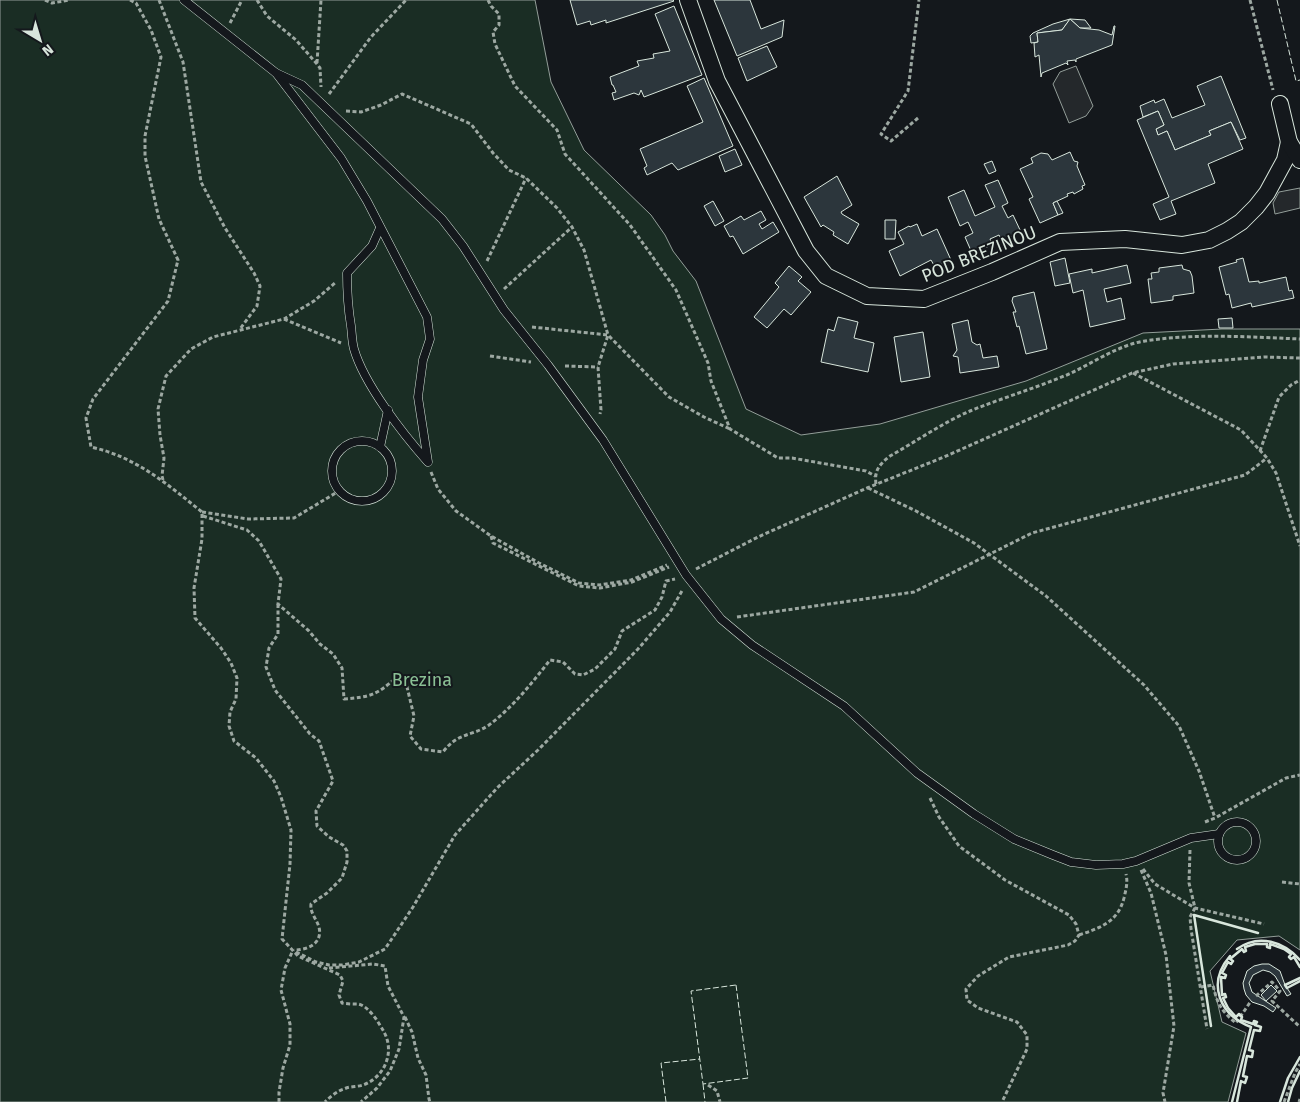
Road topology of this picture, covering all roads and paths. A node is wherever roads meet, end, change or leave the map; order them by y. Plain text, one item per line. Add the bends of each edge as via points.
1 (45, 0) edge
2 (70, 0) edge
3 (130, 0) edge
4 (159, 0) edge
5 (184, 0) edge
6 (242, 0) edge
7 (257, 0) edge
8 (322, 0) edge
9 (406, 0) edge
10 (488, 0) edge
11 (688, 0) edge
12 (919, 0) edge
13 (1250, 0) edge
14 (225, 32) junction
15 (276, 73) junction
16 (1277, 100) joint
17 (323, 103) junction
18 (330, 111) junction
19 (918, 118) dead end
20 (1289, 142) junction
21 (1300, 160) edge
22 (526, 178) junction
23 (572, 227) junction
24 (380, 228) junction
25 (347, 273) junction
26 (487, 284) junction
27 (495, 297) junction
28 (284, 319) junction
29 (516, 326) junction
30 (240, 329) junction
31 (608, 335) junction
32 (1300, 339) edge
33 (353, 348) junction
34 (490, 356) dead end
35 (1300, 358) edge
36 (548, 365) junction
37 (598, 367) junction
38 (1132, 373) junction
39 (1300, 380) edge
40 (388, 410) junction
41 (591, 424) junction
42 (730, 429) junction
43 (380, 447) junction
44 (1260, 451) junction
45 (1267, 458) junction
46 (428, 462) junction
47 (875, 476) junction
48 (164, 482) junction
49 (876, 484) junction
50 (867, 488) junction
51 (339, 491) junction
52 (202, 514) junction
53 (491, 536) junction
54 (1300, 546) edge
55 (989, 554) junction
56 (677, 561) junction
57 (663, 567) dead end
58 (686, 575) junction
59 (278, 604) junction
60 (721, 619) junction
61 (917, 773) junction
62 (1300, 775) edge
63 (1220, 834) junction
64 (1191, 838) junction
65 (1136, 861) junction
66 (1123, 864) junction
67 (1282, 882) dead end
68 (1300, 884) edge
69 (1195, 908) junction
70 (1264, 924) dead end
71 (1079, 935) junction
72 (293, 950) junction
73 (326, 968) junction
74 (1201, 987) junction
75 (1256, 996) dead end
76 (1251, 1001) dead end
77 (404, 1017) junction
78 (1300, 1028) edge
79 (1207, 1030) dead end
80 (1300, 1064) edge
81 (708, 1086) dead end
82 (279, 1102) edge
83 (325, 1102) edge
84 (361, 1102) edge
85 (430, 1102) edge
86 (720, 1102) edge
87 (1002, 1102) edge
88 (1165, 1102) edge
89 (1284, 1102) edge

1 - 2 path via 52,3
3 - 48 path via 136,3 162,57 145,136 145,156 159,219 178,260 168,301 93,399 86,418 91,447 138,464
4 - 30 path via 183,62 201,182 260,286 257,306
5 - 14 lane
6 - 14 path
7 - 8 path via 267,16 296,40 317,64
9 - 17 path via 371,37
10 - 42 path via 499,14 499,25 493,32 495,44 515,86 557,130 565,154 630,225 676,290 708,363 711,381
11 - 20 street, POD BREZINOU via 717,81 806,251 826,276 867,296 924,299 1060,242 1125,239 1182,245 1209,240 1241,222 1271,195
12 - 19 path via 908,91 881,134 891,141
13 - 16 path
14 - 15 lane
15 - 17 lane via 302,85
15 - 24 lane via 342,158
16 - 20 street
17 - 18 lane
18 - 22 path via 361,112 402,94 470,124 509,170
18 - 26 lane via 442,219
20 - 21 street
22 - 23 path
22 - 26 path via 487,258
23 - 27 path
23 - 31 path via 584,250
24 - 25 lane via 372,246
24 - 46 lane via 427,317 430,339 423,360 418,396
25 - 28 path via 314,301
25 - 33 lane
26 - 27 lane
27 - 29 lane
28 - 30 path
28 - 33 path
29 - 31 path
29 - 36 lane
30 - 48 path via 213,337 191,349 166,376 158,409
31 - 37 path
31 - 42 path via 669,397
32 - 47 path via 1215,336 1133,344 1068,374 968,412 890,456 880,464
33 - 40 lane via 363,371
34 - 36 path
35 - 38 path via 1173,364
36 - 37 path
36 - 41 lane
37 - 41 path via 601,410 598,419
38 - 44 path via 1241,430
38 - 49 path
39 - 44 path via 1279,397
40 - 43 lane
40 - 46 lane
41 - 56 lane
42 - 47 path via 778,458 866,471
43 - 51 lane via 364,441 340,450 332,467
43 - 51 lane via 391,466 385,490 362,501
44 - 45 path
45 - 54 path via 1276,473
45 - 55 path via 1245,475 1032,533
46 - 53 path via 438,489 446,500
47 - 49 path
48 - 52 path
49 - 50 path
50 - 55 path via 916,511
50 - 58 path
51 - 52 path via 294,518 248,519
52 - 59 path via 247,530 259,541 281,580
52 - 72 path via 202,539 194,588 195,618 226,655 238,678 229,726 234,741 256,758 274,780 291,830 282,939
53 - 56 path via 493,543 579,586 600,588 632,582 664,570
53 - 57 path via 579,583 599,585 631,580
55 - 60 path via 914,592
55 - 62 path via 1046,596 1163,706 1179,726 1215,818 1286,778
56 - 58 lane
58 - 59 path via 666,581 655,610 622,631 615,649 595,669 583,675 575,674 563,662 550,660 528,688 488,725 451,741 443,752 421,749 410,736 414,716 412,706 407,687 396,678 378,693 344,699 342,668 333,654
58 - 60 lane
58 - 72 path via 686,583 670,612 638,650 497,788 455,835 414,907 385,949 359,962 328,966
59 - 72 path via 278,634 269,648 266,667 275,690 319,741 333,781 316,811 317,826 347,851 342,878 311,904 319,936 313,946
60 - 61 lane via 752,646 844,706
61 - 66 lane via 1014,839 1071,862
61 - 71 path via 959,846 1005,880 1070,915
63 - 63 lane via 1219,848 1234,860 1248,857 1256,845 1254,831 1240,823 1228,824
63 - 64 lane
64 - 65 lane
64 - 69 path via 1189,883
65 - 66 lane
65 - 69 path via 1155,884
65 - 88 path via 1151,893 1166,954 1174,1026 1163,1093
66 - 71 path via 1128,883 1114,919
67 - 68 path
69 - 70 path
69 - 74 path via 1190,917 1190,929
71 - 87 path via 1068,945 1009,957 978,976 966,989 967,1000 978,1008 1017,1022 1027,1035 1027,1049
72 - 73 path via 298,956
72 - 82 path via 284,968 283,1003 290,1024 290,1045 278,1092
73 - 77 path via 385,966 388,986
73 - 83 path via 340,975 343,981 338,995 342,1003 360,1004 367,1010 378,1022 390,1048 381,1073 364,1085 343,1089
74 - 76 path via 1213,984 1216,1000 1236,1023
74 - 79 path
75 - 78 path via 1272,982 1280,991 1272,1001
77 - 84 path via 399,1049 390,1071
77 - 85 path via 426,1075
80 - 89 path
81 - 86 path via 717,1091

